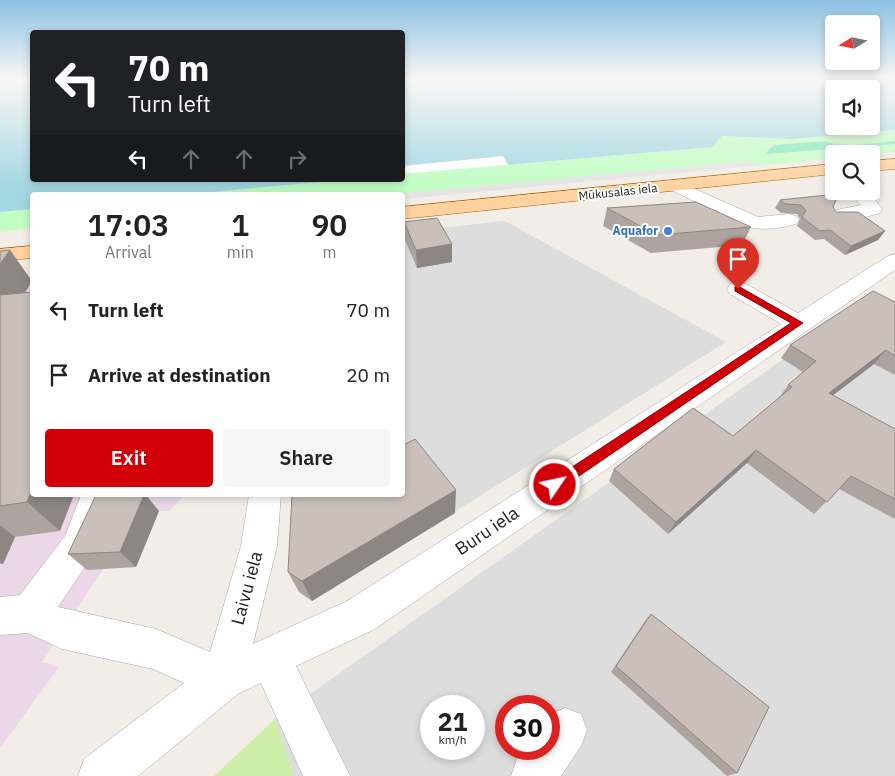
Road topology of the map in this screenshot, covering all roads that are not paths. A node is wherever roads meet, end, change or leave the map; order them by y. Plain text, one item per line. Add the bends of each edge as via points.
1 (895, 164) edge
2 (880, 165) edge
3 (825, 171) edge
4 (677, 186) junction
5 (866, 200) edge
6 (405, 213) edge
7 (838, 215) edge
8 (789, 220) dead end
9 (30, 252) edge
10 (0, 255) edge
11 (895, 260) edge
12 (738, 289) dead end
13 (798, 323) junction
14 (96, 497) edge
15 (264, 497) edge
16 (15, 615) edge
17 (270, 657) junction
18 (223, 679) junction
19 (565, 730) dead end
20 (101, 776) edge
21 (327, 776) edge
22 (534, 776) edge

1 - 2 main road
3 - 4 main road, Mūkusalas iela
4 - 6 main road, Mūkusalas iela
4 - 8 street via 755,223
5 - 7 street via 873,209
9 - 10 main road
11 - 13 street, Buru iela
12 - 13 street
13 - 17 street, Buru iela via 361,615
14 - 16 street via 79,546
15 - 18 street, Laivu iela via 259,546
16 - 18 street via 62,629 156,649
17 - 18 street, Buru iela
17 - 21 street
18 - 20 street, Buru iela
19 - 22 street

